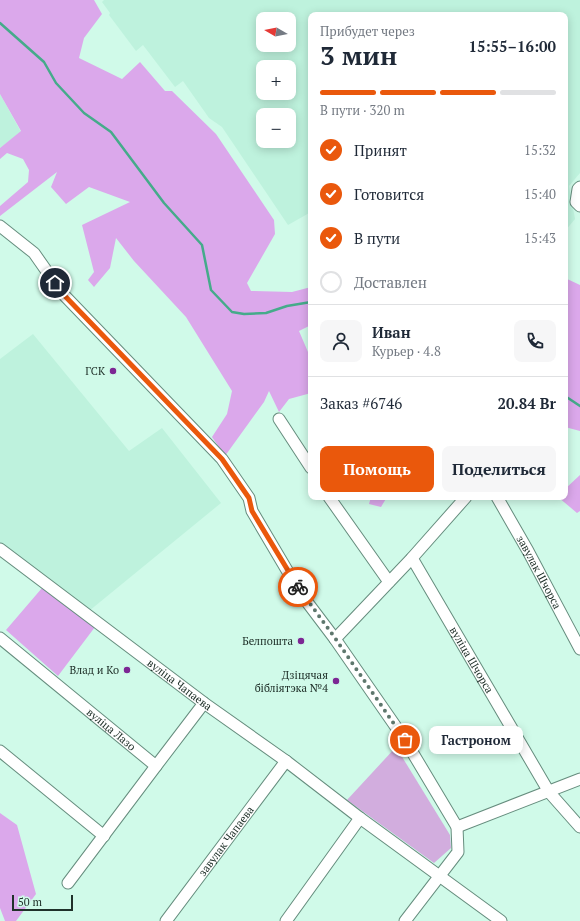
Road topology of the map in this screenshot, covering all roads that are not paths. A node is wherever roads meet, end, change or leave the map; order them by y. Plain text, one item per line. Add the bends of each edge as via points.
1 (579, 188) edge
2 (580, 206) edge
3 (0, 226) edge
4 (280, 418) dead end
5 (308, 463) edge
6 (331, 500) edge
7 (463, 500) edge
8 (499, 500) edge
9 (0, 549) edge
10 (412, 558) junction
11 (389, 582) junction
12 (0, 638) edge
13 (335, 638) junction
14 (580, 649) edge
15 (204, 703) junction
16 (0, 751) edge
17 (286, 761) junction
18 (156, 766) junction
19 (580, 779) edge
20 (549, 792) junction
21 (360, 818) junction
22 (457, 827) junction
23 (580, 827) edge
24 (104, 836) junction
25 (439, 876) junction
26 (68, 883) dead end
27 (166, 921) edge
28 (286, 921) edge
29 (405, 921) edge
30 (501, 921) edge

1 - 2 street via 576,202
3 - 13 street via 34,253 62,293 222,459 249,498 252,511 301,594
4 - 5 street
6 - 11 street
7 - 10 street
8 - 14 street, завулак Шчорса
9 - 15 street, вуліца Чапаева
10 - 11 street
10 - 20 street, вуліца Шчорса
11 - 13 street
12 - 18 street, вуліца Лазо
13 - 22 street via 405,740
15 - 17 street, вуліца Чапаева
15 - 18 street
16 - 24 street
17 - 21 street, вуліца Чапаева
17 - 27 street, завулак Чапаева
18 - 24 street
19 - 20 street
20 - 22 street
20 - 23 street, вуліца Шчорса
21 - 25 street, вуліца Чапаева
21 - 28 street
22 - 25 street via 458,852
24 - 26 street
25 - 29 street
25 - 30 street, вуліца Чапаева

